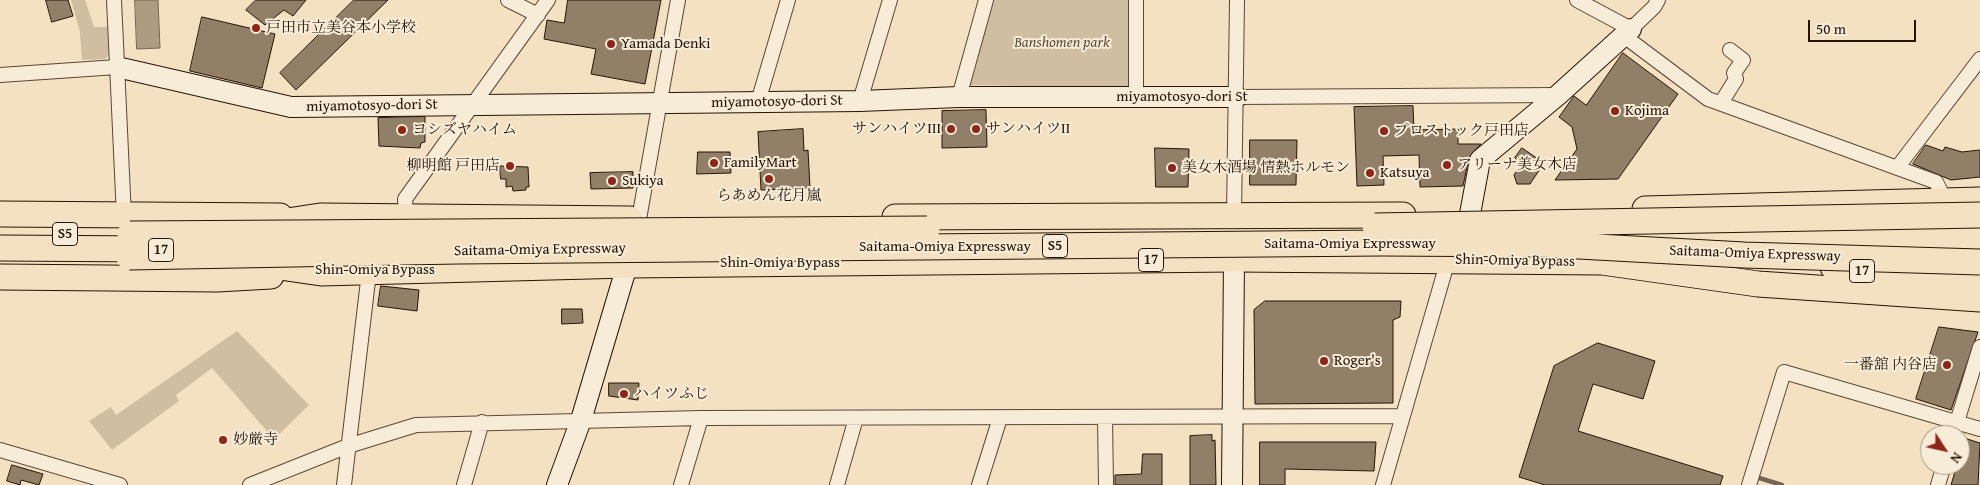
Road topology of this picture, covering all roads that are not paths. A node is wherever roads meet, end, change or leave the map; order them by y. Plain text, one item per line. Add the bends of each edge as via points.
1 (114, 0) edge
2 (508, 0) edge
3 (548, 0) edge
4 (678, 0) edge
5 (788, 0) edge
6 (890, 0) edge
7 (986, 0) edge
8 (1136, 0) edge
9 (1237, 0) edge
10 (1578, 0) edge
11 (1658, 0) edge
12 (538, 16) junction
13 (1627, 33) junction
14 (1730, 50) dead end
15 (1980, 60) edge
16 (117, 67) junction
17 (0, 75) edge
18 (1558, 95) junction
19 (959, 97) junction
20 (1136, 97) junction
21 (1237, 97) junction
22 (860, 101) junction
23 (758, 102) junction
24 (659, 103) junction
25 (1721, 104) junction
26 (473, 105) junction
27 (1897, 168) junction
28 (1945, 200) junction
29 (1980, 200) edge
30 (0, 214) edge
31 (1470, 214) junction
32 (1980, 215) edge
33 (320, 216) junction
34 (1234, 216) junction
35 (124, 217) junction
36 (406, 217) junction
37 (639, 219) junction
38 (0, 223) edge
39 (0, 234) edge
40 (0, 241) edge
41 (459, 242) junction
42 (0, 248) edge
43 (1744, 255) junction
44 (0, 256) edge
45 (1234, 259) junction
46 (1448, 260) junction
47 (1980, 262) edge
48 (628, 265) junction
49 (0, 266) edge
50 (369, 272) junction
51 (321, 273) junction
52 (0, 277) edge
53 (1980, 277) edge
54 (1980, 299) edge
55 (1980, 347) edge
56 (1403, 416) junction
57 (1105, 417) junction
58 (1232, 417) junction
59 (701, 418) junction
60 (856, 418) junction
61 (1000, 418) junction
62 (581, 420) junction
63 (482, 422) junction
64 (1946, 425) edge
65 (1956, 425) edge
66 (348, 446) junction
67 (0, 450) edge
68 (1385, 484) edge
69 (120, 485) edge
70 (250, 485) edge
71 (344, 485) edge
72 (464, 485) edge
73 (557, 485) edge
74 (681, 485) edge
75 (837, 485) edge
76 (979, 485) edge
77 (1106, 485) edge
78 (1232, 485) edge
79 (1749, 485) edge

1 - 16 street
2 - 12 street
3 - 12 street
4 - 24 street
5 - 23 street
6 - 22 street
7 - 19 street
8 - 20 street
9 - 21 street
10 - 13 street
11 - 13 street
12 - 26 street
13 - 18 street
13 - 25 street via 1708,99
14 - 25 street via 1743,60
15 - 27 street
16 - 17 street, miyamotosyo-dori St
16 - 26 street, miyamotosyo-dori St via 291,107
16 - 35 street
18 - 21 street, miyamotosyo-dori St
18 - 31 street via 1480,160
19 - 20 street, miyamotosyo-dori St
19 - 22 street, miyamotosyo-dori St
20 - 21 street, miyamotosyo-dori St
21 - 34 street
22 - 23 street, miyamotosyo-dori St
23 - 24 street, miyamotosyo-dori St
24 - 26 street, miyamotosyo-dori St
24 - 37 street
25 - 27 street
26 - 36 street via 405,198
27 - 28 street via 1936,182
28 - 29 highway, 17
28 - 31 highway, 17
30 - 35 highway, 17
31 - 34 highway, 17
32 - 41 highway, Saitama-Omiya Expressway / S5, bridge
33 - 35 highway, 17
33 - 36 highway, 17
33 - 40 highway, 17 via 155,242
34 - 37 highway, 17
36 - 37 highway, 17
37 - 48 street
38 - 41 highway, bridge via 131,226 348,223
39 - 41 highway, Saitama-Omiya Expressway / S5, bridge
41 - 43 highway, Saitama-Omiya Expressway / S5, bridge via 1542,244
41 - 44 highway, Saitama-Omiya Expressway / S5, bridge via 129,257
41 - 49 highway, bridge via 346,265
42 - 51 highway, Shin-Omiya Bypass / 17 via 154,249
43 - 47 highway, Saitama-Omiya Expressway / S5, bridge
43 - 53 highway, 17, bridge via 1882,273
45 - 46 highway, Shin-Omiya Bypass / 17
45 - 48 highway, Shin-Omiya Bypass / 17
45 - 58 street
46 - 54 highway, Shin-Omiya Bypass / 17 via 1602,262 1758,284
46 - 56 street
48 - 50 highway, Shin-Omiya Bypass / 17
48 - 62 street
50 - 51 highway, Shin-Omiya Bypass / 17
50 - 66 street
51 - 52 highway, 17 via 218,279
55 - 65 street
56 - 58 street
56 - 68 street
57 - 58 street
57 - 61 street
57 - 77 street
58 - 78 street
59 - 60 street
59 - 62 street
59 - 74 street
60 - 61 street
60 - 75 street
61 - 76 street
62 - 63 street
62 - 73 street
63 - 66 street via 416,425
63 - 72 street
64 - 79 street via 1784,372
66 - 70 street
66 - 71 street
67 - 69 street

